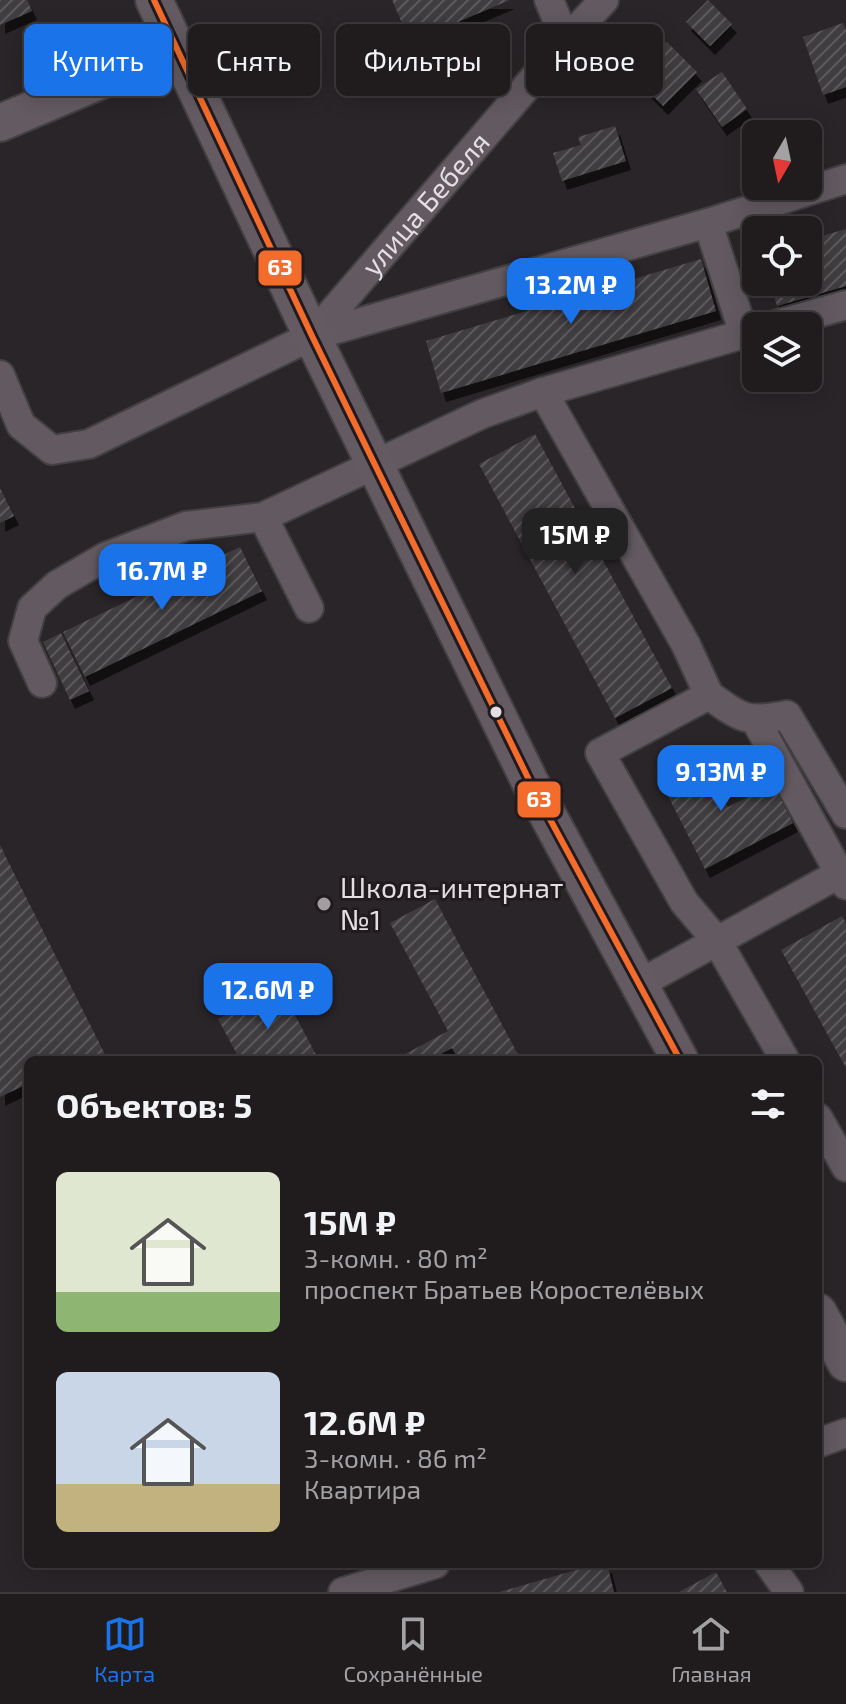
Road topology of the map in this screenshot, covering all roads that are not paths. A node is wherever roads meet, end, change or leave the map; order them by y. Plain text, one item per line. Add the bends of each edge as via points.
1 (154, 0) edge
2 (549, 0) edge
3 (604, 0) edge
4 (559, 24) edge
5 (582, 24) edge
6 (175, 49) junction
7 (526, 87) edge
8 (0, 123) edge
9 (846, 179) edge
10 (708, 223) junction
11 (846, 305) edge
12 (742, 312) edge
13 (821, 312) edge
14 (742, 334) edge
15 (312, 336) junction
16 (0, 375) edge
17 (543, 392) junction
18 (374, 464) junction
19 (263, 517) junction
20 (309, 608) dead end
21 (42, 683) dead end
22 (709, 695) junction
23 (756, 721) junction
24 (846, 814) edge
25 (844, 876) edge
26 (717, 941) junction
27 (639, 984) junction
28 (678, 1056) edge
29 (783, 1056) edge
30 (822, 1125) edge
31 (846, 1167) edge
32 (822, 1319) edge
33 (846, 1363) edge
34 (846, 1433) edge
35 (822, 1442) edge
36 (422, 1568) edge
37 (772, 1568) edge
38 (343, 1592) edge
39 (789, 1592) edge

1 - 6 main road
2 - 4 street
3 - 5 street, улица Бебеля
6 - 8 main road
6 - 15 main road
7 - 15 street, улица Бебеля
9 - 10 street
10 - 12 street
10 - 15 street
11 - 13 street
14 - 17 street
15 - 16 street via 89,444 52,450 21,425
15 - 18 main road
17 - 18 street
17 - 22 street
18 - 19 street
18 - 27 main road via 531,784
19 - 20 street
19 - 21 street via 186,526 105,557 57,585 32,608 23,641
22 - 23 street
22 - 26 street via 600,753 684,902
23 - 24 street via 787,715
23 - 25 street
25 - 26 street
26 - 27 street
26 - 29 street
27 - 28 main road
30 - 31 street
32 - 33 main road
34 - 35 street
36 - 38 street
37 - 39 street

